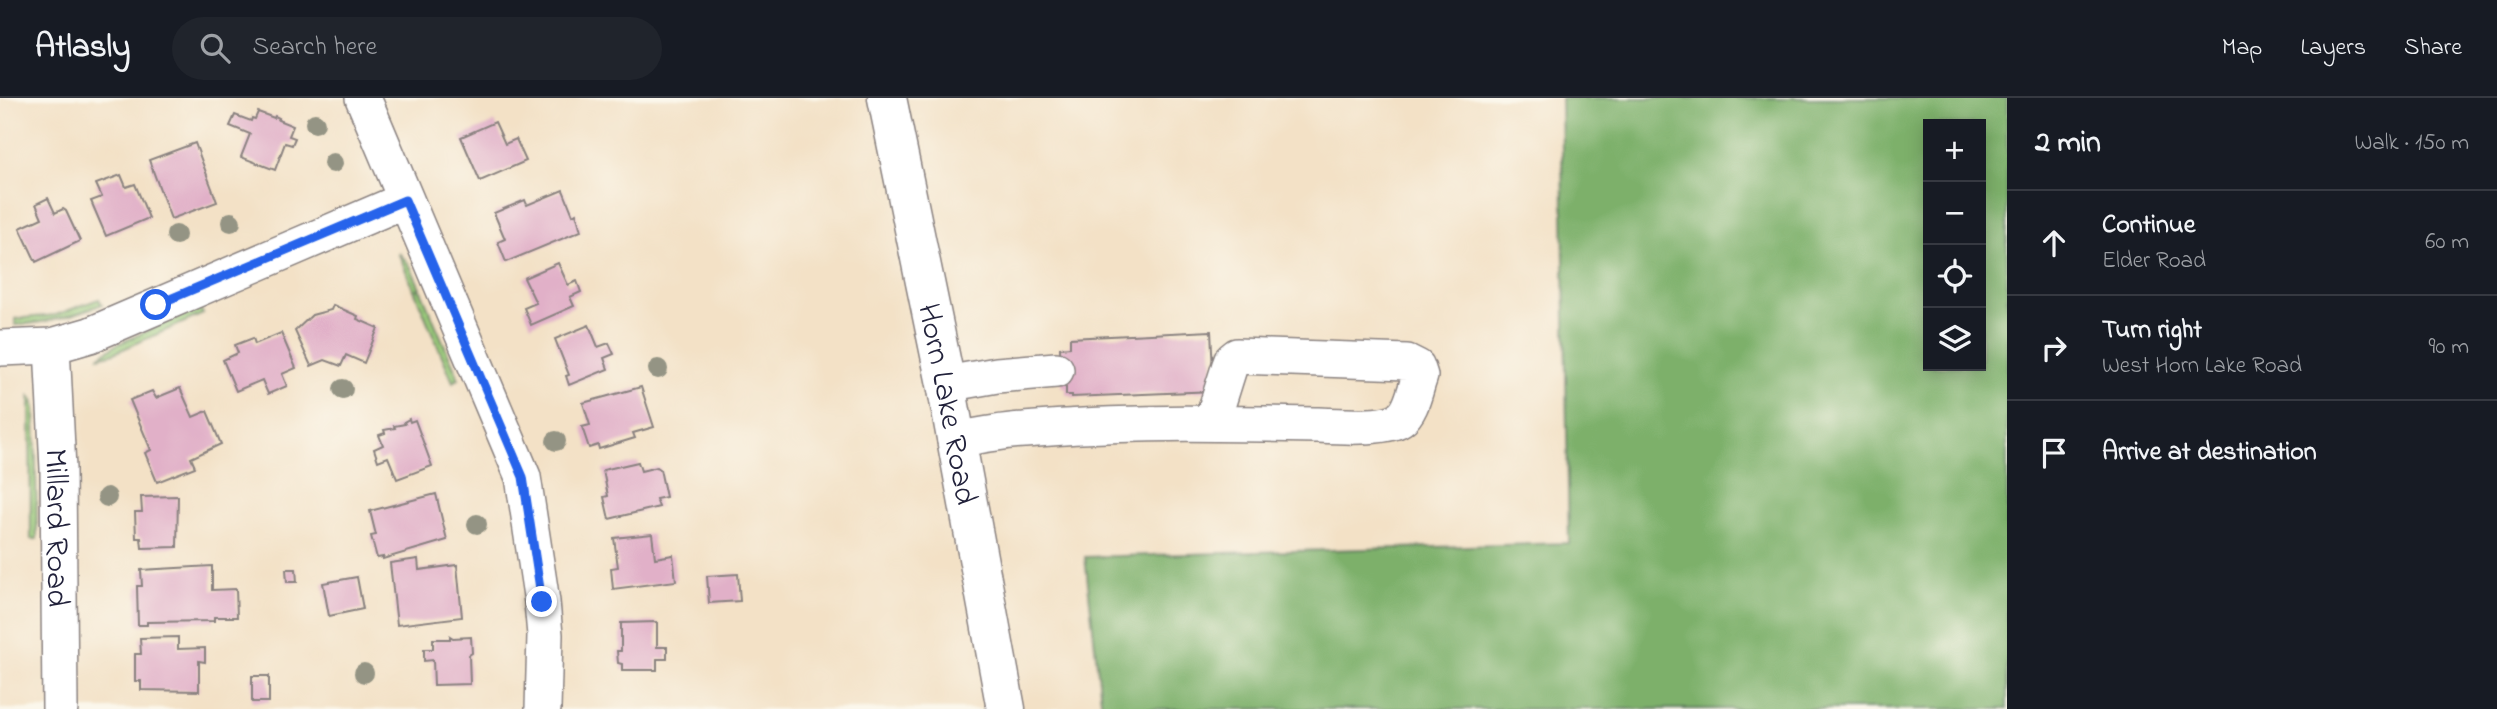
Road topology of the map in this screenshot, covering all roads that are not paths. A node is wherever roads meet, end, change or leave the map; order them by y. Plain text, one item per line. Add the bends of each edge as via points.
1 (363, 98) edge
2 (887, 98) edge
3 (405, 200) junction
4 (52, 346) junction
5 (0, 348) edge
6 (1056, 370) dead end
7 (946, 384) junction
8 (1212, 422) junction
9 (955, 440) junction
10 (60, 709) edge
11 (543, 709) edge
12 (1006, 709) edge

1 - 3 street
2 - 7 main road, Horn Lake Road
3 - 4 street via 90,335
3 - 11 street via 523,477 545,635
4 - 5 street
4 - 10 street, Millard Road
6 - 7 street
7 - 9 main road, Horn Lake Road
8 - 8 street via 1389,423 1407,411 1420,376 1417,367 1407,362 1237,356 1228,368
8 - 9 street via 1022,430
9 - 12 main road, Horn Lake Road

